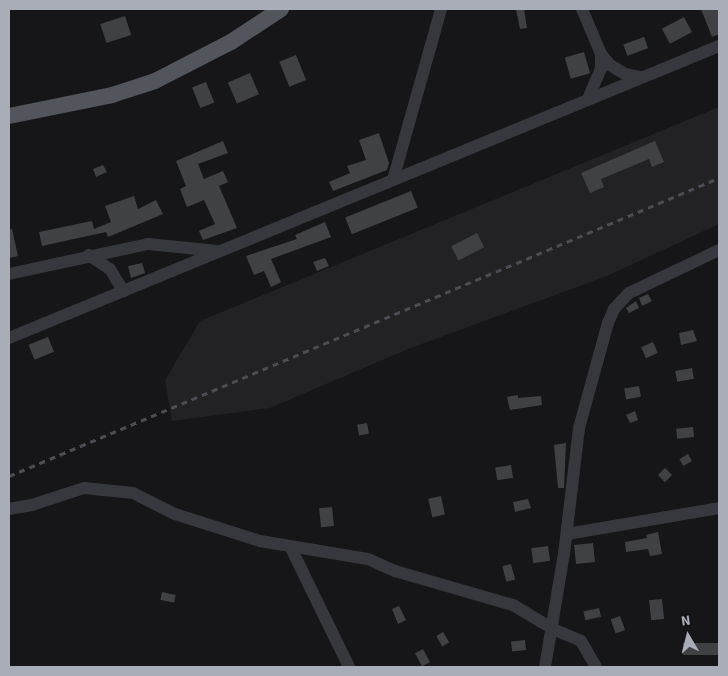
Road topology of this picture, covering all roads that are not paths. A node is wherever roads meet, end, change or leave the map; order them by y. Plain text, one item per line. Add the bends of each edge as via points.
1 (281, 9) edge
2 (441, 9) edge
3 (582, 9) edge
4 (719, 46) edge
5 (601, 54) junction
6 (643, 77) junction
7 (588, 99) junction
8 (9, 116) edge
9 (393, 180) junction
10 (719, 250) edge
11 (220, 251) junction
12 (89, 255) junction
13 (9, 274) edge
14 (123, 291) junction
15 (9, 338) edge
16 (719, 508) edge
17 (9, 509) edge
18 (567, 534) junction
19 (292, 548) junction
20 (553, 629) junction
21 (349, 667) edge
22 (545, 667) edge
23 (596, 667) edge

1 - 8 main road via 231,42 155,81 69,105
2 - 9 street
3 - 5 street
4 - 6 street
5 - 6 street via 610,65 625,74
5 - 7 street via 601,69
6 - 7 street
7 - 9 street
9 - 11 street
10 - 18 street via 649,281 629,293 614,309 591,377 579,428
11 - 12 street via 148,244
11 - 14 street
12 - 13 street
12 - 14 street via 110,269
14 - 15 street
16 - 18 street
17 - 19 street via 32,505 71,490 110,490 142,496 175,514
18 - 20 street
19 - 20 street via 368,559 395,571 513,605
19 - 21 street
20 - 22 street
20 - 23 street via 585,644

